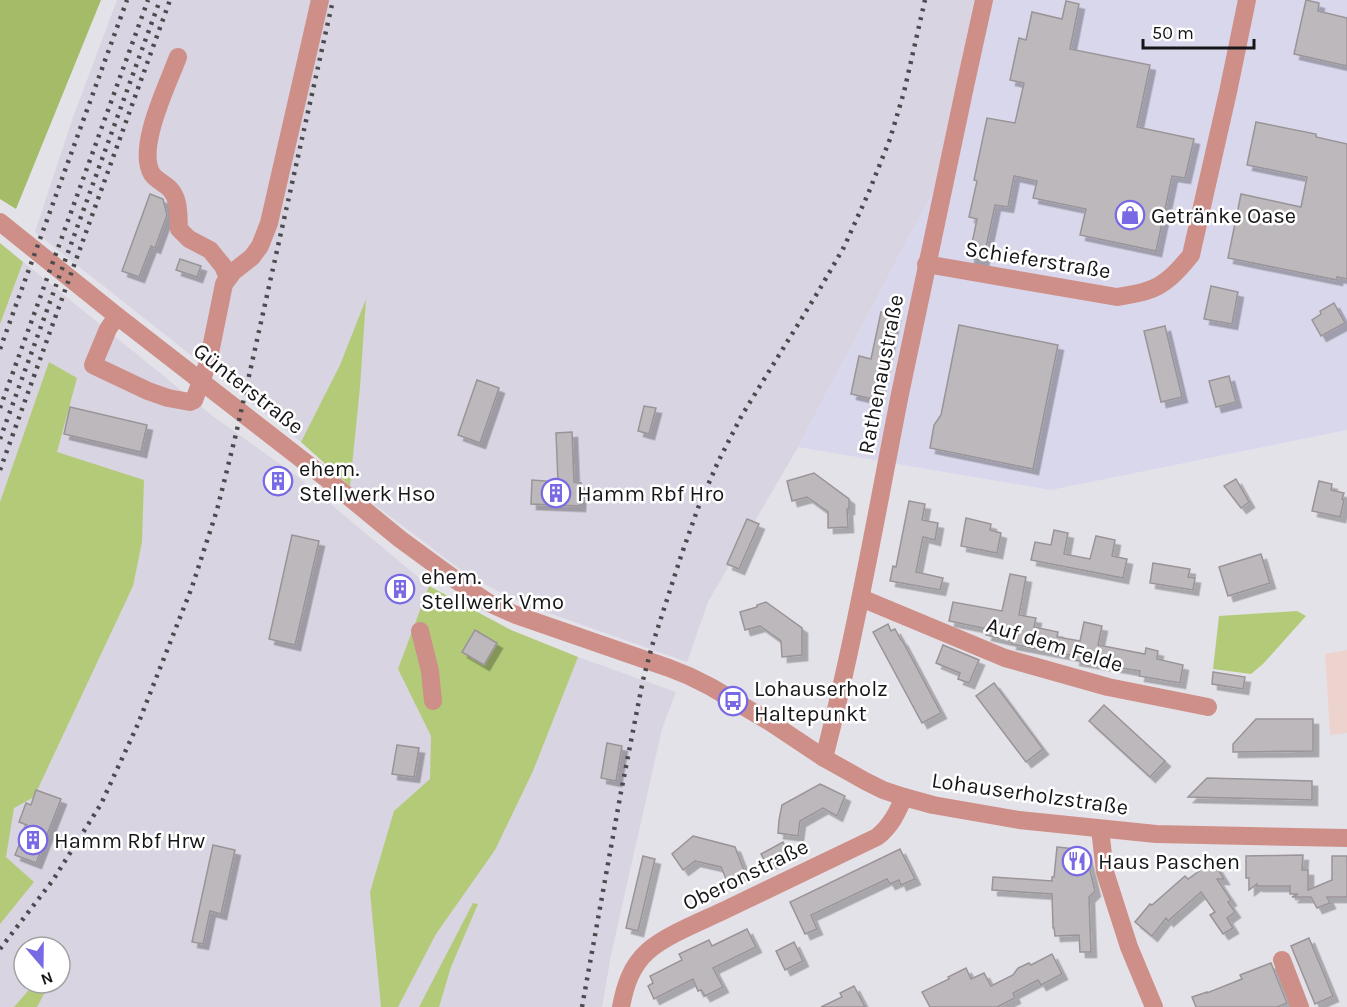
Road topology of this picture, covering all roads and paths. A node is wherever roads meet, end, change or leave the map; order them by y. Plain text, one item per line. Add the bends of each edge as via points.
1 (320, 0) edge
2 (984, 0) edge
3 (1247, 0) edge
4 (178, 57) dead end
5 (0, 222) edge
6 (926, 264) junction
7 (228, 278) junction
8 (117, 316) junction
9 (861, 598) junction
10 (420, 631) dead end
11 (669, 668) joint
12 (433, 701) dead end
13 (1208, 707) dead end
14 (824, 758) junction
15 (903, 797) junction
16 (1100, 829) junction
17 (1347, 838) edge
18 (1282, 960) dead end
19 (621, 1007) edge
20 (1154, 1007) edge
21 (1300, 1007) edge

1 - 7 street via 269,223 252,257
2 - 6 street, Rathenaustraße
3 - 6 street, Schieferstraße via 1191,255 1167,280 1148,291 1117,297
4 - 7 street via 149,134 147,158 152,174 171,190 177,201 179,229 210,250
5 - 8 street, Günterstraße
6 - 9 street, Rathenaustraße
7 - 8 street, bridge via 208,363 190,402 148,391 93,365
8 - 11 street, Günterstraße via 489,603
9 - 13 street, Auf dem Felde via 1005,658 1108,687
9 - 14 street, Rathenaustraße
10 - 12 street
11 - 14 street, Lohauserholzstraße via 770,722
14 - 15 street, Lohauserholzstraße
15 - 16 street, Lohauserholzstraße via 967,812
15 - 19 street, Oberonstraße via 894,819 877,837 657,944 634,967
16 - 17 street, Lohauserholzstraße
16 - 20 street via 1105,872 1129,947
18 - 21 street

